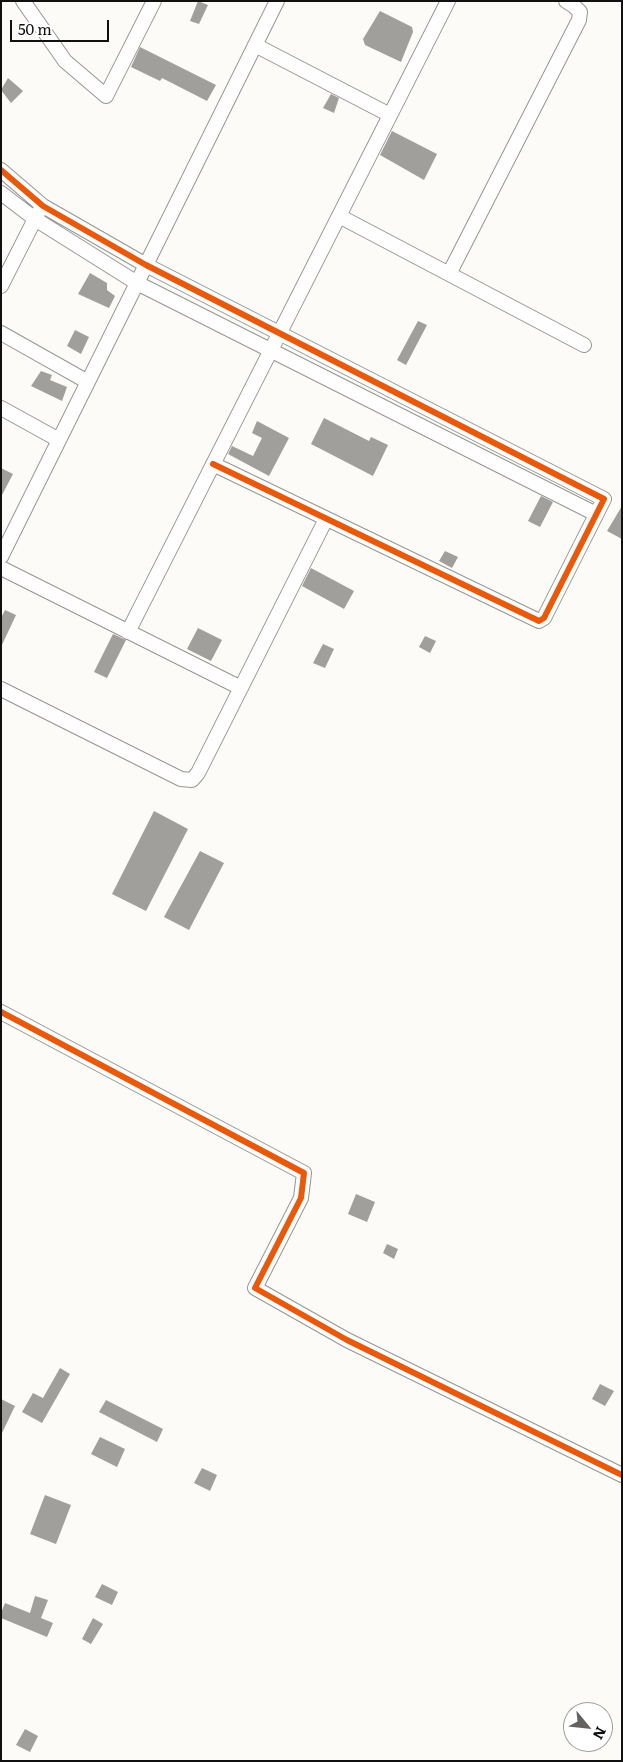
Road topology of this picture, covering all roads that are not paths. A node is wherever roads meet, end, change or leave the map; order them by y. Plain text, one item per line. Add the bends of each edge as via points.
1 (154, 1) edge
2 (277, 1) edge
3 (448, 1) edge
4 (566, 1) edge
5 (27, 4) edge
6 (255, 45) junction
7 (390, 115) junction
8 (1, 170) edge
9 (1, 193) edge
10 (43, 206) junction
11 (339, 216) junction
12 (35, 219) junction
13 (146, 264) junction
14 (449, 274) junction
15 (137, 283) junction
16 (1, 286) edge
17 (1, 333) edge
18 (280, 333) junction
19 (584, 345) dead end
20 (271, 350) junction
21 (88, 382) junction
22 (1, 408) edge
23 (59, 440) junction
24 (213, 464) junction
25 (596, 514) junction
26 (326, 519) junction
27 (1, 557) edge
28 (1, 568) edge
29 (128, 632) junction
30 (241, 688) junction
31 (1, 689) edge
32 (1, 1012) edge
33 (622, 1475) edge

1 - 5 street via 106,96 65,61
2 - 6 street
3 - 7 street
4 - 14 street via 580,12 579,20
6 - 7 street
6 - 13 street
7 - 11 street
8 - 10 street
9 - 12 street
10 - 12 street
10 - 13 street
11 - 14 street
11 - 18 street
12 - 15 street
12 - 16 street
13 - 15 street
13 - 18 street
14 - 19 street
15 - 20 street
15 - 21 street
17 - 21 street
18 - 20 street
18 - 25 street via 604,499
20 - 24 street
20 - 25 street
21 - 23 street
22 - 23 street
23 - 27 street
24 - 26 street
24 - 29 street
25 - 26 street via 540,621
26 - 30 street
28 - 29 street
29 - 30 street
30 - 31 street via 192,780 182,779
32 - 33 street via 304,1173 301,1198 255,1288 346,1340

